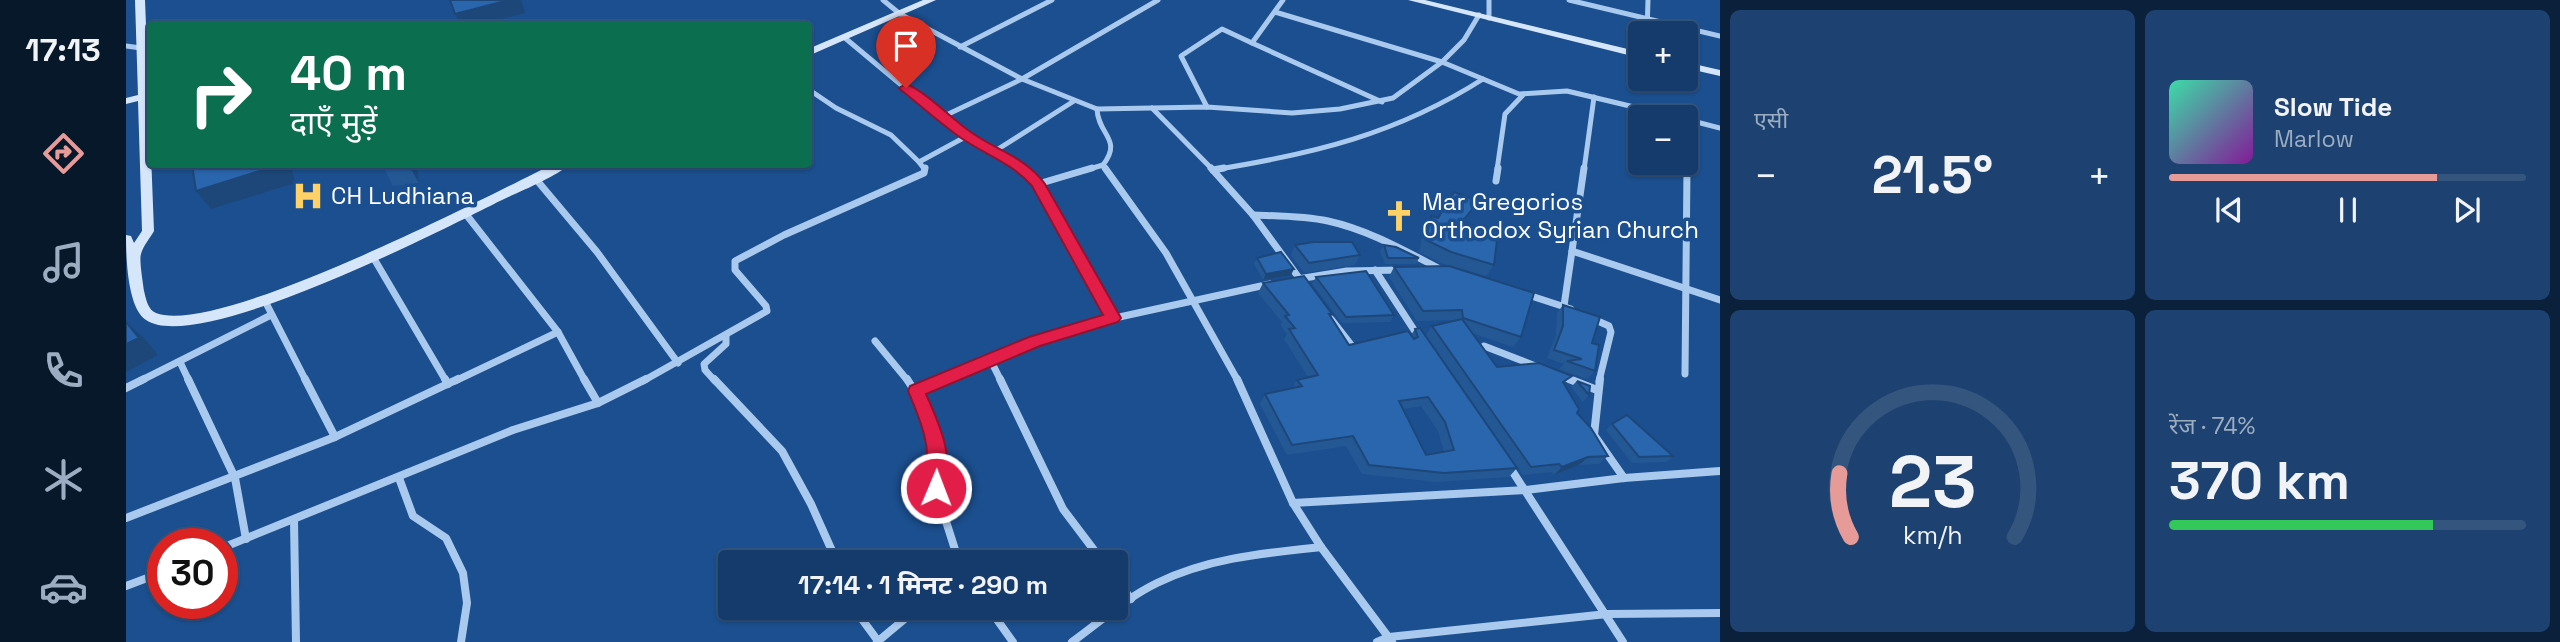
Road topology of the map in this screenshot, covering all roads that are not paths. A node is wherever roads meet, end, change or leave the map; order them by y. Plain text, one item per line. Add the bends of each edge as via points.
1 (140, 0) edge
2 (883, 0) edge
3 (931, 0) edge
4 (1052, 0) edge
5 (1158, 0) edge
6 (1283, 0) edge
7 (1413, 0) edge
8 (1489, 0) edge
9 (1569, 0) edge
10 (1648, 0) edge
11 (1275, 12) junction
12 (901, 14) junction
13 (1484, 17) junction
14 (1648, 20) junction
15 (1720, 36) edge
16 (845, 38) junction
17 (1252, 43) junction
18 (126, 46) edge
19 (960, 47) junction
20 (141, 48) junction
21 (812, 51) edge
22 (1628, 52) edge
23 (1441, 62) junction
24 (1698, 68) edge
25 (1720, 73) edge
26 (1021, 79) junction
27 (1483, 79) junction
28 (812, 92) edge
29 (126, 93) edge
30 (143, 93) junction
31 (1523, 95) junction
32 (1594, 97) junction
33 (126, 101) edge
34 (1074, 101) junction
35 (1382, 102) junction
36 (1628, 105) edge
37 (1207, 107) junction
38 (1152, 108) junction
39 (1097, 109) junction
40 (942, 117) junction
41 (1698, 123) edge
42 (1720, 128) edge
43 (967, 136) junction
44 (995, 151) junction
45 (919, 162) junction
46 (1103, 165) junction
47 (556, 168) edge
48 (1213, 170) junction
49 (1686, 175) edge
50 (535, 178) junction
51 (1496, 181) dead end
52 (1038, 184) junction
53 (465, 213) junction
54 (1253, 215) junction
55 (126, 239) edge
56 (1572, 251) junction
57 (131, 257) edge
58 (373, 257) junction
59 (1375, 270) junction
60 (1443, 270) junction
61 (1455, 274) edge
62 (1300, 279) junction
63 (1286, 281) edge
64 (1273, 284) edge
65 (1307, 288) edge
66 (1685, 289) junction
67 (1516, 291) edge
68 (1193, 299) junction
69 (1720, 300) edge
70 (265, 302) junction
71 (1564, 306) junction
72 (1322, 307) edge
73 (271, 316) junction
74 (1113, 318) junction
75 (558, 332) junction
76 (726, 336) junction
77 (1420, 339) edge
78 (875, 341) dead end
79 (1352, 346) edge
80 (1484, 346) edge
81 (990, 361) junction
82 (180, 362) junction
83 (678, 363) junction
84 (1685, 374) dead end
85 (448, 384) junction
86 (126, 388) edge
87 (1597, 390) junction
88 (916, 391) junction
89 (598, 403) junction
90 (335, 437) junction
91 (1503, 458) edge
92 (1720, 471) edge
93 (235, 478) junction
94 (399, 478) junction
95 (1624, 478) junction
96 (1526, 490) junction
97 (1293, 503) junction
98 (126, 517) edge
99 (295, 520) junction
100 (246, 539) junction
101 (238, 542) edge
102 (1321, 547) junction
103 (832, 550) edge
104 (955, 550) edge
105 (1094, 550) edge
106 (147, 578) edge
107 (126, 586) edge
108 (1128, 595) edge
109 (1131, 599) junction
110 (1720, 612) edge
111 (1607, 614) junction
112 (863, 620) edge
113 (903, 620) edge
114 (997, 620) edge
115 (1390, 640) edge
116 (878, 641) edge
117 (296, 642) edge
118 (461, 642) edge
119 (1013, 642) edge
120 (1072, 642) edge
121 (1377, 642) edge
122 (1623, 642) edge

1 - 20 street
2 - 12 street
3 - 12 street
4 - 19 street
5 - 26 street
6 - 11 street
7 - 13 street
8 - 13 street
9 - 14 street
10 - 14 street
11 - 17 street
11 - 23 street
12 - 16 street
12 - 19 street
13 - 22 street
13 - 23 street
14 - 15 street
16 - 21 street
16 - 40 street
17 - 35 street
17 - 37 street via 1222,29 1181,56
18 - 20 street
19 - 26 street
20 - 30 street
23 - 27 street
23 - 35 street
24 - 25 street
26 - 34 street
26 - 40 street
27 - 31 street
27 - 48 street via 1448,103 1350,144
28 - 45 street via 891,135
29 - 30 street
30 - 33 street
30 - 57 street via 148,231
31 - 32 street via 1560,90
31 - 51 street via 1506,114
32 - 36 street
32 - 56 street
34 - 39 street
34 - 44 street
35 - 37 street via 1292,113
37 - 38 street
38 - 39 street
38 - 48 street
39 - 46 street via 1097,120 1113,148
40 - 43 street
41 - 42 street
43 - 44 street
43 - 45 street
44 - 52 street
45 - 76 street via 925,173 735,261 735,270 768,309
46 - 52 street
46 - 68 street
47 - 50 street
48 - 54 street
49 - 66 street
50 - 53 street
50 - 83 street via 597,252
52 - 74 street
53 - 58 street
53 - 75 street
54 - 60 street via 1337,223
54 - 62 street
55 - 57 street
56 - 66 street
56 - 71 street
57 - 70 street via 150,318 213,316
58 - 70 street
58 - 85 street
59 - 60 street
59 - 62 street
59 - 77 street
60 - 61 street
62 - 63 street
62 - 65 street
64 - 68 street
66 - 69 street
66 - 84 street
67 - 71 street
68 - 74 street
68 - 97 street via 1228,359
70 - 73 street
71 - 87 street via 1611,330
72 - 79 street
73 - 82 street
73 - 90 street
74 - 81 street via 1035,341
75 - 85 street
75 - 89 street
76 - 83 street
76 - 103 street via 722,350 704,366 782,451
78 - 88 street
80 - 87 street
81 - 88 street
81 - 105 street via 1063,509
82 - 86 street
82 - 93 street
83 - 89 street
85 - 90 street
87 - 95 street via 1594,435
88 - 104 street via 931,426 938,463 936,488
89 - 94 street via 513,430
90 - 93 street
91 - 96 street
92 - 95 street
93 - 98 street
93 - 100 street
94 - 99 street
94 - 118 street via 412,516 441,533 463,573 467,603
95 - 96 street
96 - 97 street
96 - 111 street
97 - 102 street
99 - 100 street
99 - 117 street
100 - 101 street
102 - 109 street via 1209,564 1156,583
102 - 115 street
106 - 107 street
108 - 109 street
109 - 120 street
110 - 111 street
111 - 115 street
111 - 122 street
112 - 116 street
113 - 116 street
114 - 119 street
115 - 121 street

